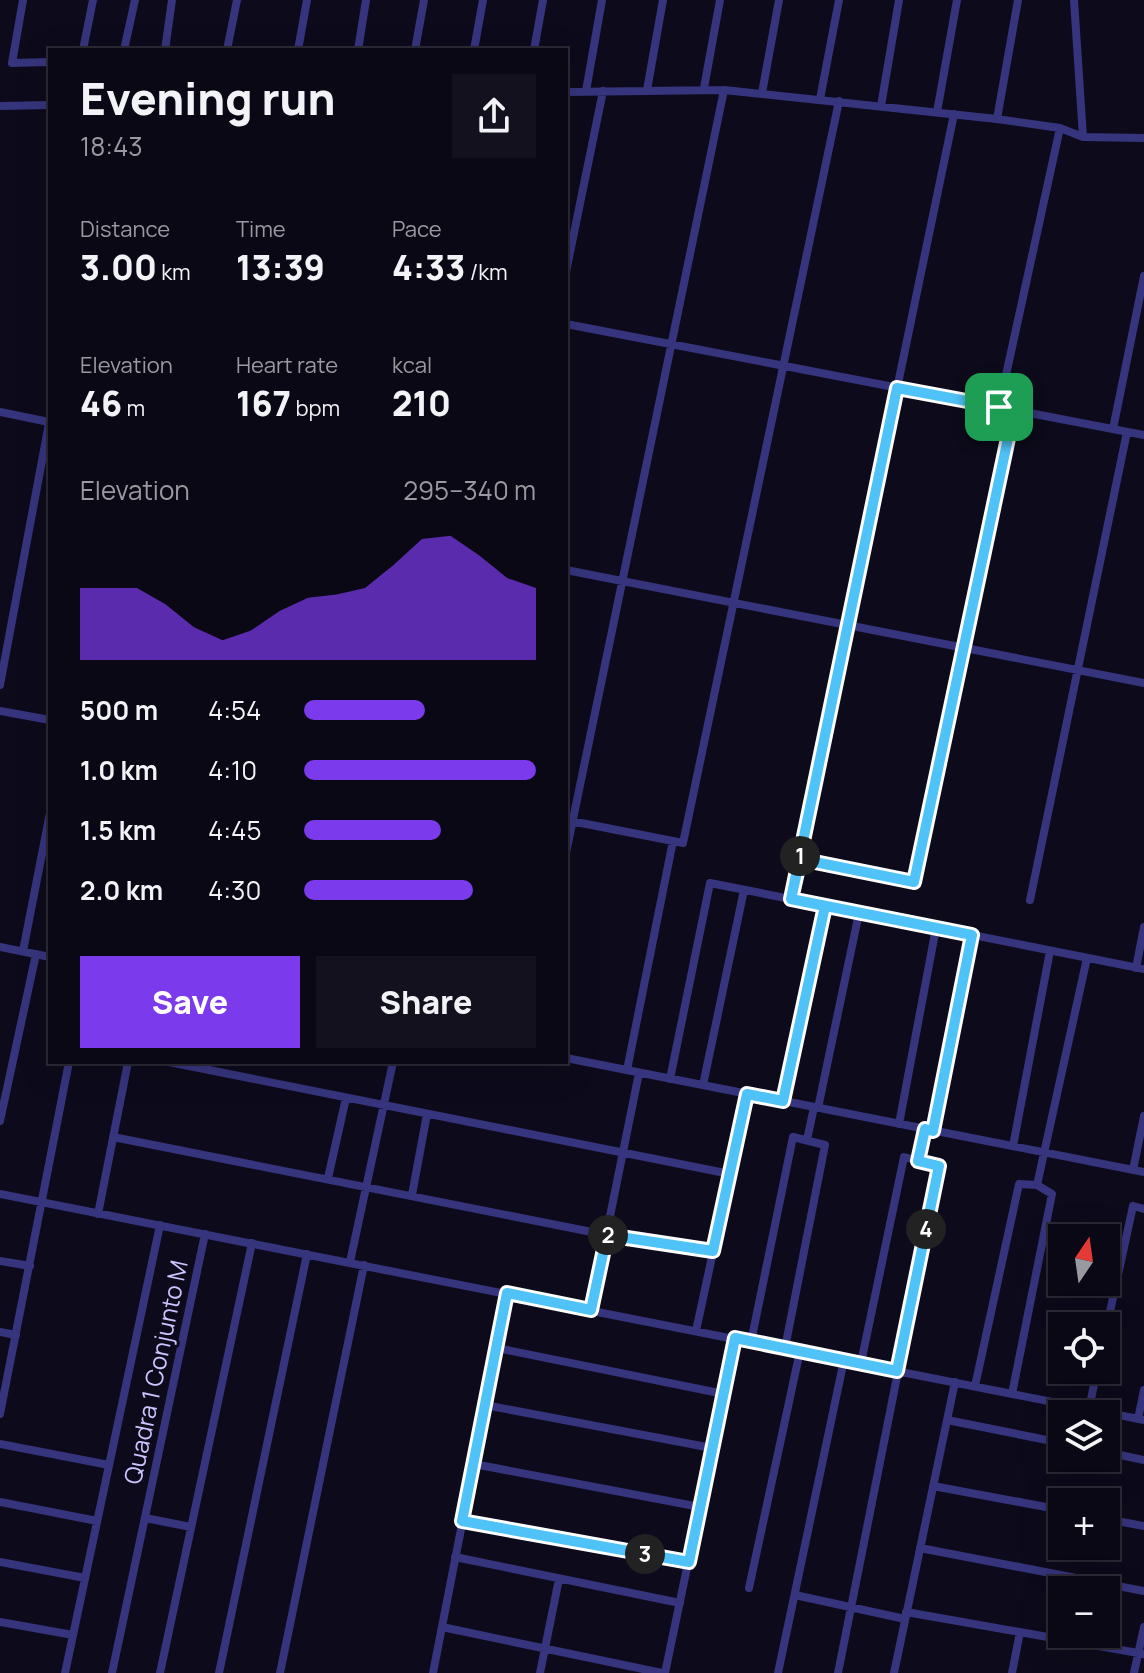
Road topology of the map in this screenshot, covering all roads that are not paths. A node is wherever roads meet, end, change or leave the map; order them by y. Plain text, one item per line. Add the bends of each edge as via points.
1 (23, 0) edge
2 (93, 0) edge
3 (135, 0) edge
4 (172, 0) edge
5 (237, 0) edge
6 (307, 0) edge
7 (366, 0) edge
8 (424, 0) edge
9 (483, 0) edge
10 (543, 0) edge
11 (602, 0) edge
12 (663, 0) edge
13 (720, 0) edge
14 (779, 0) edge
15 (839, 0) edge
16 (899, 0) edge
17 (957, 0) edge
18 (1018, 0) edge
19 (1074, 0) edge
20 (83, 48) edge
21 (124, 48) edge
22 (165, 48) edge
23 (227, 48) edge
24 (298, 48) edge
25 (358, 48) edge
26 (415, 48) edge
27 (474, 48) edge
28 (534, 48) edge
29 (48, 62) edge
30 (704, 88) junction
31 (647, 90) junction
32 (724, 90) junction
33 (586, 91) junction
34 (603, 91) junction
35 (568, 92) edge
36 (762, 93) junction
37 (820, 99) junction
38 (839, 101) junction
39 (48, 105) edge
40 (0, 106) edge
41 (881, 106) junction
42 (937, 112) junction
43 (954, 114) junction
44 (997, 119) junction
45 (1060, 128) junction
46 (1083, 137) junction
47 (1144, 138) edge
48 (568, 262) edge
49 (1144, 276) edge
50 (568, 324) edge
51 (1134, 326) junction
52 (1144, 328) edge
53 (672, 344) junction
54 (784, 365) junction
55 (897, 388) junction
56 (999, 407) junction
57 (1014, 410) junction
58 (0, 412) edge
59 (48, 420) edge
60 (1113, 429) junction
61 (1127, 432) junction
62 (1144, 435) edge
63 (48, 440) edge
64 (45, 469) edge
65 (568, 570) edge
66 (622, 581) junction
67 (734, 603) junction
68 (848, 625) junction
69 (965, 648) junction
70 (1078, 670) junction
71 (1144, 683) edge
72 (0, 685) edge
73 (0, 711) edge
74 (48, 720) edge
75 (569, 821) edge
76 (48, 823) edge
77 (673, 841) junction
78 (800, 859) junction
79 (744, 890) junction
80 (791, 899) junction
81 (1030, 900) dead end
82 (825, 906) junction
83 (859, 913) junction
84 (1144, 927) edge
85 (936, 928) junction
86 (972, 935) junction
87 (0, 947) edge
88 (23, 951) junction
89 (1050, 951) junction
90 (36, 954) junction
91 (48, 957) edge
92 (1087, 958) junction
93 (1140, 968) edge
94 (568, 1058) edge
95 (69, 1064) edge
96 (128, 1064) edge
97 (179, 1064) edge
98 (393, 1064) edge
99 (627, 1070) junction
100 (639, 1073) junction
101 (670, 1079) junction
102 (703, 1085) junction
103 (747, 1094) junction
104 (346, 1098) junction
105 (783, 1101) junction
106 (383, 1105) junction
107 (816, 1108) junction
108 (427, 1114) junction
109 (1144, 1116) edge
110 (0, 1121) edge
111 (899, 1124) junction
112 (929, 1130) junction
113 (113, 1137) junction
114 (807, 1140) junction
115 (1013, 1146) junction
116 (623, 1153) junction
117 (1046, 1153) junction
118 (918, 1161) junction
119 (1133, 1170) junction
120 (1144, 1172) edge
121 (730, 1174) junction
122 (328, 1178) junction
123 (1037, 1185) junction
124 (366, 1186) junction
125 (0, 1194) edge
126 (412, 1195) junction
127 (42, 1202) junction
128 (1144, 1209) edge
129 (98, 1214) junction
130 (160, 1225) junction
131 (205, 1234) junction
132 (607, 1235) junction
133 (252, 1243) junction
134 (713, 1251) junction
135 (307, 1254) junction
136 (0, 1261) edge
137 (350, 1262) junction
138 (364, 1265) junction
139 (30, 1266) junction
140 (507, 1293) junction
141 (591, 1310) junction
142 (1110, 1312) edge
143 (696, 1331) junction
144 (0, 1332) edge
145 (16, 1335) junction
146 (735, 1338) junction
147 (751, 1342) junction
148 (497, 1348) junction
149 (785, 1348) junction
150 (800, 1351) junction
151 (844, 1360) junction
152 (861, 1363) junction
153 (897, 1371) junction
154 (955, 1382) junction
155 (975, 1386) junction
156 (1144, 1390) edge
157 (724, 1394) junction
158 (1012, 1394) junction
159 (1048, 1401) edge
160 (485, 1405) junction
161 (0, 1414) edge
162 (1120, 1415) edge
163 (1141, 1419) edge
164 (947, 1420) junction
165 (1048, 1440) edge
166 (0, 1444) edge
167 (712, 1448) junction
168 (1120, 1455) edge
169 (1144, 1460) edge
170 (474, 1464) junction
171 (109, 1465) junction
172 (933, 1486) junction
173 (0, 1502) edge
174 (700, 1507) junction
175 (1048, 1507) edge
176 (145, 1518) junction
177 (97, 1521) junction
178 (462, 1521) junction
179 (1120, 1522) edge
180 (1144, 1526) edge
181 (191, 1527) junction
182 (920, 1548) junction
183 (455, 1557) junction
184 (0, 1562) edge
185 (689, 1562) junction
186 (85, 1578) junction
187 (559, 1579) junction
188 (749, 1588) dead end
189 (1144, 1591) edge
190 (795, 1595) junction
191 (680, 1603) junction
192 (850, 1609) junction
193 (906, 1616) junction
194 (0, 1622) edge
195 (442, 1627) junction
196 (1144, 1627) edge
197 (1020, 1632) junction
198 (73, 1635) junction
199 (545, 1648) junction
200 (1141, 1653) edge
201 (65, 1673) edge
202 (112, 1673) edge
203 (160, 1673) edge
204 (219, 1673) edge
205 (280, 1673) edge
206 (433, 1673) edge
207 (540, 1673) edge
208 (664, 1673) edge
209 (778, 1673) edge
210 (838, 1673) edge
211 (894, 1673) edge
212 (1012, 1673) edge
213 (1134, 1673) edge

1 - 29 street via 12,63
2 - 20 street
3 - 21 street
4 - 22 street
5 - 23 street
6 - 24 street
7 - 25 street
8 - 26 street
9 - 27 street
10 - 28 street
11 - 33 street
12 - 31 street
13 - 30 street
14 - 36 street
15 - 37 street
16 - 41 street
17 - 42 street
18 - 44 street
19 - 46 street
30 - 31 street
30 - 32 street
31 - 34 street
32 - 36 street
32 - 53 street
33 - 34 street
33 - 35 street
34 - 48 street
36 - 37 street
37 - 38 street
38 - 41 street
38 - 54 street
39 - 40 street
41 - 42 street
42 - 43 street
43 - 44 street
43 - 55 street
44 - 45 street
45 - 46 street
45 - 56 street
46 - 47 street
49 - 51 street
50 - 53 street
51 - 52 street
51 - 60 street
53 - 54 street
53 - 66 street
54 - 55 street
54 - 67 street
55 - 56 street
55 - 68 street
56 - 57 street
57 - 60 street
57 - 69 street
58 - 59 street
60 - 61 street
61 - 62 street
61 - 70 street
63 - 64 street
64 - 72 street
65 - 66 street
66 - 67 street
66 - 75 street
67 - 68 street
67 - 77 street via 683,843
68 - 69 street
68 - 78 street
69 - 70 street
69 - 78 street via 914,882
70 - 71 street
70 - 81 street
73 - 74 street
75 - 77 street
76 - 88 street
77 - 99 street
78 - 80 street
79 - 80 street
79 - 101 street via 710,883
79 - 102 street
80 - 82 street
82 - 83 street
82 - 105 street
83 - 85 street
83 - 107 street
84 - 93 street
85 - 86 street
85 - 111 street
86 - 89 street
86 - 112 street
87 - 88 street
88 - 90 street
89 - 92 street
89 - 115 street
90 - 91 street
90 - 110 street
92 - 93 street
92 - 117 street
94 - 99 street
95 - 127 street
96 - 113 street
97 - 104 street
98 - 106 street
99 - 100 street
100 - 101 street
100 - 116 street
101 - 102 street
102 - 103 street
103 - 105 street
103 - 121 street
104 - 106 street
104 - 122 street
105 - 107 street
106 - 108 street
106 - 124 street
107 - 111 street
107 - 114 street
108 - 116 street
108 - 126 street
109 - 119 street
111 - 112 street
112 - 115 street
112 - 118 street
113 - 122 street
113 - 129 street
114 - 147 street via 793,1137
114 - 149 street via 825,1145
115 - 117 street
116 - 121 street
116 - 132 street
117 - 119 street
117 - 123 street
118 - 152 street via 904,1157
118 - 153 street via 939,1166
119 - 120 street
121 - 134 street
122 - 124 street
123 - 155 street via 1019,1184
123 - 158 street via 1052,1194
124 - 126 street
124 - 137 street
125 - 127 street
126 - 132 street
127 - 129 street
127 - 139 street
128 - 142 street via 1133,1206
129 - 130 street
130 - 131 street
130 - 171 street
131 - 133 street
131 - 176 street, Quadra 1 Conjunto M
132 - 134 street
132 - 141 street
133 - 135 street
133 - 181 street
134 - 143 street
135 - 137 street
135 - 204 street
136 - 139 street
137 - 138 street
138 - 140 street
138 - 205 street
139 - 145 street
140 - 141 street
140 - 148 street
141 - 143 street
143 - 146 street
144 - 145 street
145 - 161 street
146 - 147 street
146 - 157 street
147 - 149 street
148 - 157 street
148 - 160 street
149 - 150 street
150 - 151 street
150 - 188 street
151 - 152 street
151 - 190 street
152 - 153 street
153 - 154 street
153 - 192 street
154 - 155 street
154 - 164 street
155 - 158 street
156 - 163 street
157 - 167 street
158 - 159 street
160 - 167 street
160 - 170 street
162 - 163 street
164 - 165 street
164 - 172 street
166 - 171 street
167 - 174 street
168 - 169 street
170 - 174 street
170 - 178 street
171 - 177 street
172 - 175 street
172 - 182 street
173 - 177 street
174 - 185 street
176 - 181 street, Quadra 1 Conjunto M
176 - 202 street, Quadra 1 Conjunto M
177 - 186 street
178 - 183 street
178 - 185 street
179 - 180 street
181 - 203 street
182 - 189 street
182 - 193 street
183 - 187 street
183 - 195 street
184 - 186 street
185 - 191 street
186 - 198 street
187 - 191 street
187 - 199 street
190 - 192 street
190 - 209 street
191 - 208 street
192 - 193 street
192 - 210 street
193 - 197 street
193 - 211 street
194 - 198 street
195 - 199 street
195 - 206 street
196 - 200 street
197 - 200 street
197 - 212 street
198 - 201 street
199 - 207 street
199 - 208 street
200 - 213 street

